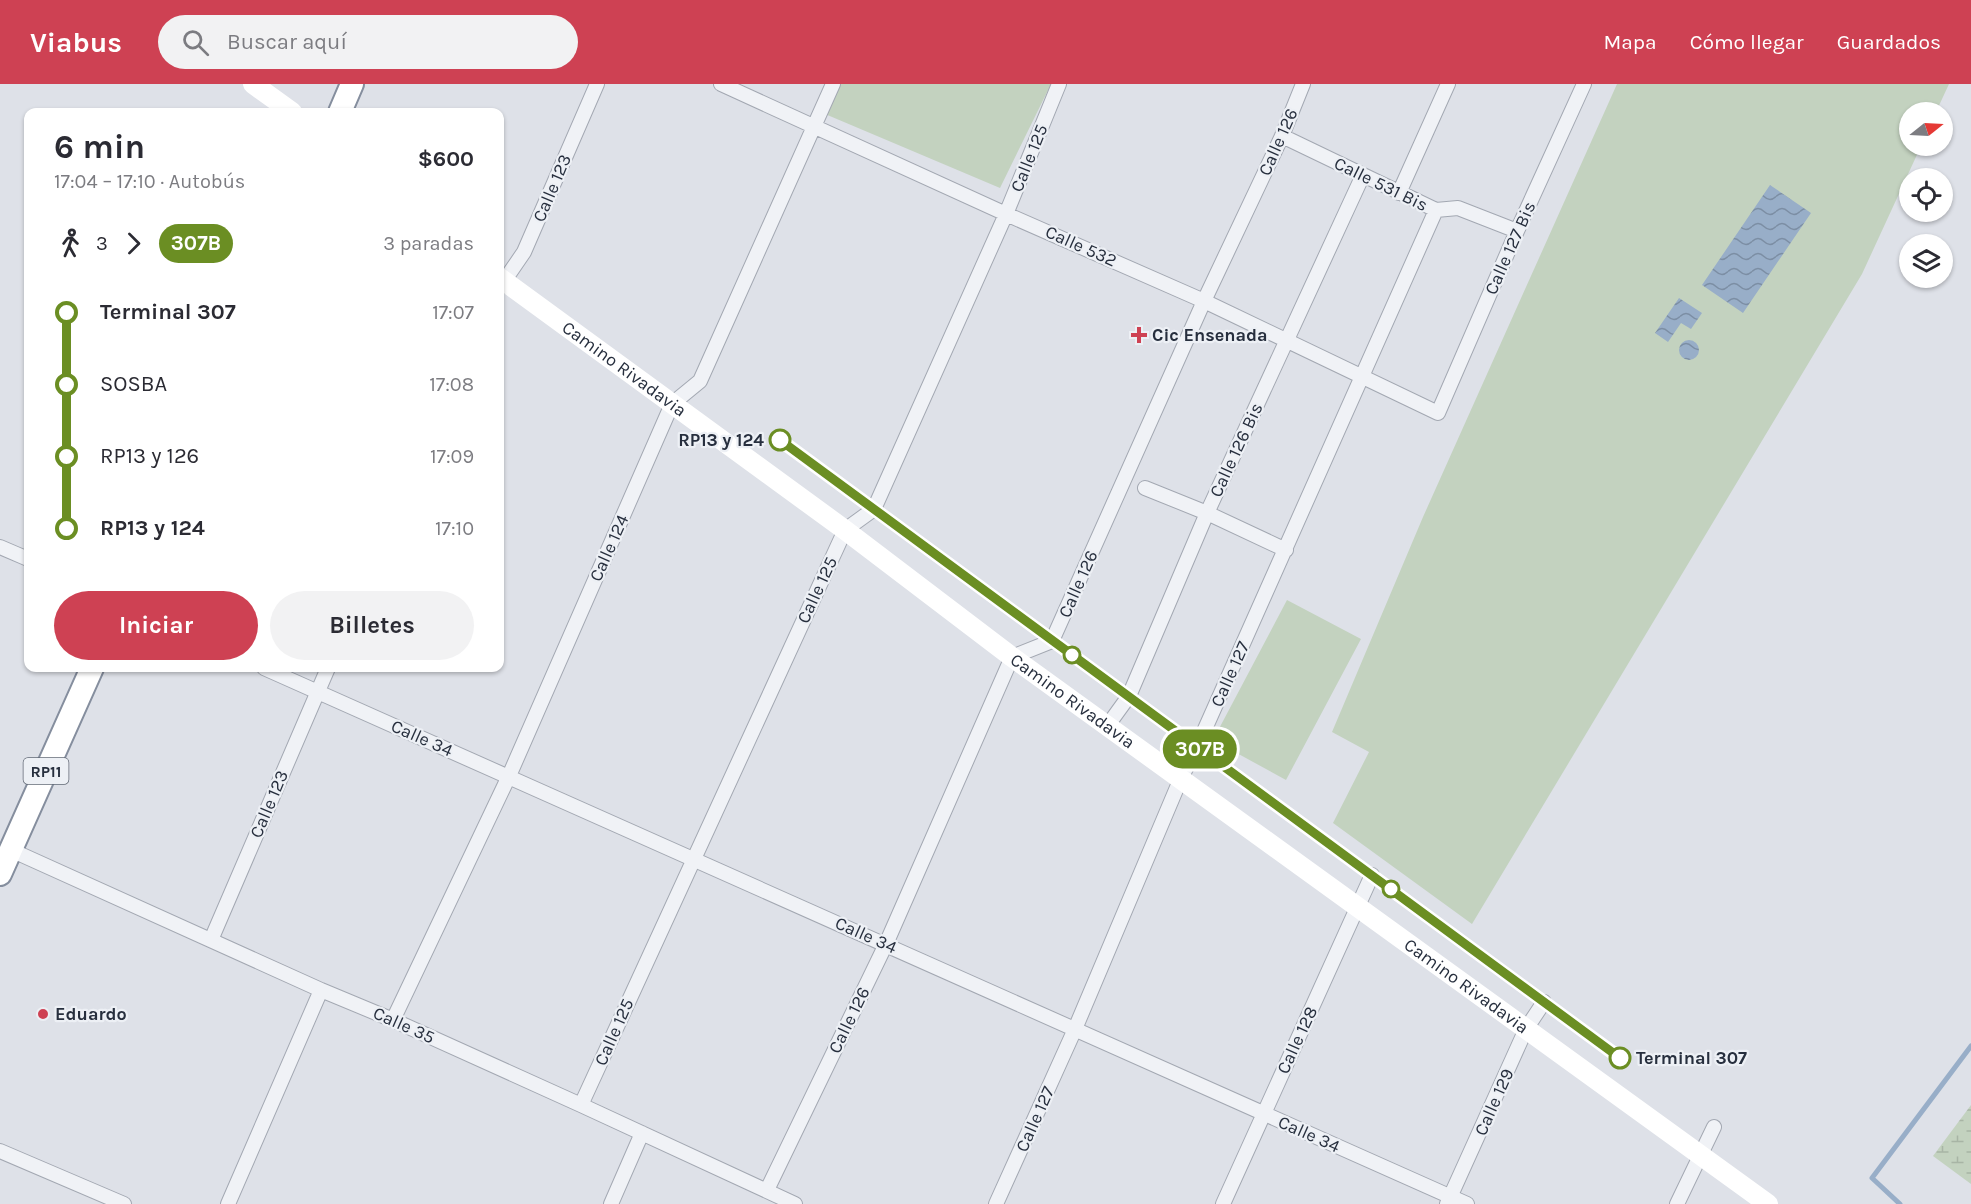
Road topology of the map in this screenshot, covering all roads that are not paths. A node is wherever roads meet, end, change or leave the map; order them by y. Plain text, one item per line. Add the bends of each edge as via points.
1 (253, 84) edge
2 (352, 84) edge
3 (597, 84) edge
4 (721, 84) edge
5 (833, 84) edge
6 (1059, 84) edge
7 (1304, 84) edge
8 (1448, 84) edge
9 (1582, 85) edge
10 (286, 108) edge
11 (342, 108) edge
12 (814, 127) junction
13 (1282, 136) junction
14 (1363, 175) junction
15 (1399, 193) junction
16 (1436, 210) junction
17 (1006, 214) junction
18 (1517, 231) junction
19 (504, 278) edge
20 (504, 284) edge
21 (1204, 301) junction
22 (1287, 341) junction
23 (1362, 376) junction
24 (672, 404) junction
25 (1438, 413) joint
26 (1144, 488) dead end
27 (1208, 513) junction
28 (845, 530) junction
29 (0, 547) edge
30 (1286, 550) junction
31 (24, 557) edge
32 (1012, 657) junction
33 (90, 672) edge
34 (273, 672) edge
35 (326, 672) edge
36 (317, 692) junction
37 (1108, 724) junction
38 (509, 776) junction
39 (1181, 778) junction
40 (10, 850) junction
41 (693, 857) junction
42 (0, 874) edge
43 (1372, 875) dead end
44 (1358, 907) junction
45 (211, 940) junction
46 (886, 944) junction
47 (321, 990) junction
48 (1544, 1002) dead end
49 (393, 1020) junction
50 (1075, 1029) junction
51 (1526, 1029) junction
52 (581, 1105) junction
53 (1263, 1114) junction
54 (1714, 1127) dead end
55 (642, 1133) junction
56 (0, 1151) edge
57 (1701, 1155) junction
58 (767, 1190) junction
59 (1449, 1200) edge
60 (124, 1204) edge
61 (228, 1204) edge
62 (610, 1204) edge
63 (795, 1204) edge
64 (996, 1204) edge
65 (1223, 1204) edge
66 (1467, 1204) edge
67 (1677, 1204) edge
68 (1768, 1204) edge

1 - 10 main road
2 - 11 highway
3 - 19 street, Calle 123 via 524,252
4 - 12 street, Calle 532
5 - 12 street, Calle 124
6 - 17 street, Calle 125
7 - 13 street, Calle 126
8 - 15 street
9 - 18 street, Calle 127 Bis
12 - 17 street, Calle 532
12 - 24 street, Calle 124 via 700,381
13 - 14 street, Calle 531 Bis
13 - 21 street, Calle 126
14 - 15 street, Calle 531 Bis
14 - 22 street, Calle 126 Bis
15 - 16 street, Calle 531 Bis
16 - 18 street, Calle 531 Bis via 1458,208
16 - 23 street, Calle 127
17 - 21 street, Calle 532
17 - 28 street, Calle 125 via 874,509
18 - 25 street, Calle 127 Bis
20 - 24 main road, Camino Rivadavia
21 - 22 street, Calle 532
21 - 32 street, Calle 126 via 1052,641
22 - 23 street, Calle 532
22 - 27 street, Calle 126 Bis
23 - 25 street, Calle 532
23 - 30 street, Calle 127
24 - 28 main road, Camino Rivadavia
24 - 38 street, Calle 124
26 - 27 street
27 - 30 street
27 - 37 street, Calle 126 Bis via 1129,696
28 - 32 main road, Camino Rivadavia
28 - 41 street, Calle 125
29 - 31 street
30 - 39 street, Calle 127
32 - 37 main road, Camino Rivadavia
32 - 46 street, Calle 126
33 - 40 highway, RP11
34 - 36 street, Calle 34
35 - 36 street, Calle 123
36 - 38 street, Calle 34
36 - 45 street, Calle 123
37 - 39 main road, Camino Rivadavia
38 - 41 street, Calle 34
38 - 49 street, Calle 124
39 - 44 main road, Camino Rivadavia
39 - 50 street, Calle 127
40 - 42 highway, RP11
40 - 45 street, Calle 35
41 - 46 street, Calle 34
41 - 52 street, Calle 125
43 - 44 street, Calle 128
44 - 51 main road, Camino Rivadavia
44 - 53 street, Calle 128
45 - 47 street, Calle 35
46 - 50 street, Calle 34
46 - 58 street, Calle 126
47 - 49 street, Calle 35
47 - 61 street
48 - 51 street, Calle 129
49 - 52 street, Calle 35
50 - 53 street, Calle 34
50 - 64 street, Calle 127
51 - 57 main road, Camino Rivadavia
51 - 59 street, Calle 129
52 - 55 street, Calle 35
53 - 59 street, Calle 34
53 - 65 street, Calle 128
54 - 57 street
55 - 58 street, Calle 35
55 - 62 street
56 - 60 street
57 - 67 street
57 - 68 main road, Camino Rivadavia
58 - 63 street, Calle 35
59 - 66 street, Calle 34

